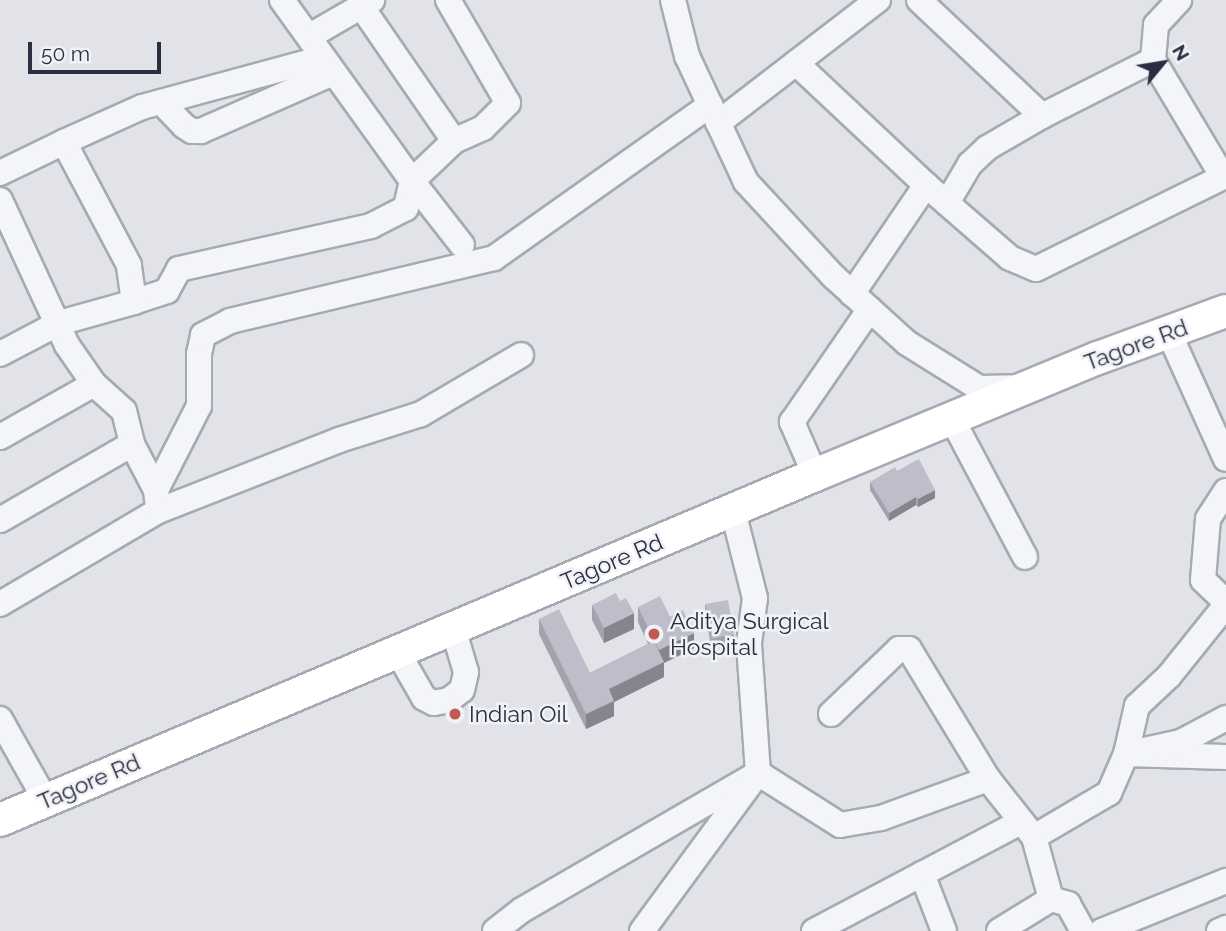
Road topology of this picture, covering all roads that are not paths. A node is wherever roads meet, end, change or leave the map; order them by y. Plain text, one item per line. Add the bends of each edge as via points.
1 (282, 0) edge
2 (448, 0) edge
3 (673, 0) edge
4 (878, 0) edge
5 (919, 0) edge
6 (1179, 0) edge
7 (366, 3) edge
8 (310, 36) junction
9 (1153, 60) junction
10 (796, 63) junction
11 (328, 66) junction
12 (161, 102) junction
13 (714, 114) junction
14 (1042, 116) junction
15 (454, 141) junction
16 (64, 142) junction
17 (0, 173) edge
18 (1224, 178) edge
19 (412, 181) junction
20 (926, 185) junction
21 (0, 200) edge
22 (947, 203) junction
23 (462, 245) dead end
24 (134, 302) junction
25 (861, 302) junction
26 (1226, 311) edge
27 (59, 323) junction
28 (1169, 333) junction
29 (0, 354) edge
30 (521, 355) dead end
31 (94, 384) junction
32 (1031, 386) junction
33 (952, 419) junction
34 (0, 437) edge
35 (132, 444) junction
36 (1226, 459) edge
37 (815, 475) junction
38 (1226, 491) edge
39 (157, 500) junction
40 (733, 511) junction
41 (0, 520) edge
42 (1025, 557) dead end
43 (1226, 603) edge
44 (0, 604) edge
45 (453, 628) junction
46 (397, 651) junction
47 (831, 714) dead end
48 (1226, 718) edge
49 (0, 719) edge
50 (1126, 754) junction
51 (1226, 757) edge
52 (758, 773) junction
53 (988, 779) junction
54 (46, 801) junction
55 (0, 820) edge
56 (1028, 829) junction
57 (922, 874) junction
58 (1226, 881) edge
59 (1051, 899) junction
60 (527, 920) edge
61 (1226, 928) edge
62 (495, 931) edge
63 (642, 931) edge
64 (814, 931) edge
65 (944, 931) edge
66 (999, 931) edge
67 (1083, 931) edge
68 (1102, 931) edge
69 (1219, 931) edge

1 - 8 street
2 - 15 street via 508,103 483,128
3 - 13 street via 687,56
4 - 10 street
5 - 14 street
6 - 9 street via 1156,25
7 - 8 street
7 - 15 street
8 - 11 street
9 - 14 street
9 - 18 street
10 - 13 street
10 - 20 street
11 - 12 street
11 - 12 street via 201,131 184,126
11 - 19 street
12 - 16 street
13 - 25 street via 746,182
13 - 39 street via 494,258 230,321 203,335 199,406
14 - 22 street via 970,163
15 - 19 street
16 - 17 street
16 - 24 street via 129,265
18 - 22 street via 1035,269 1010,258
19 - 23 street
19 - 24 street via 406,208 371,226 178,269 167,291
20 - 22 street
20 - 25 street
21 - 27 street
24 - 27 street
25 - 32 street via 906,343 979,388
25 - 37 street via 792,422
26 - 28 main road, Tagore Rd
27 - 29 street
27 - 31 street via 67,345
28 - 32 main road, Tagore Rd
28 - 36 street
30 - 39 street via 421,414
31 - 34 street
31 - 35 street via 124,411
32 - 33 main road, Tagore Rd
33 - 37 main road, Tagore Rd
33 - 42 street
35 - 39 street
35 - 41 street
37 - 40 main road, Tagore Rd
38 - 43 street via 1208,519 1203,580
39 - 44 street
40 - 45 main road, Tagore Rd
40 - 52 street via 755,598 749,643
43 - 50 street via 1169,676 1136,706
45 - 46 main road, Tagore Rd
45 - 46 street via 466,672 463,690 449,700 434,703 425,698
46 - 54 main road, Tagore Rd
47 - 53 street via 899,649 909,649
48 - 50 street via 1181,742
49 - 54 street
50 - 51 street
50 - 56 street via 1109,793
52 - 53 street via 840,825 881,818
52 - 60 street
52 - 63 street
53 - 56 street
54 - 55 main road, Tagore Rd
56 - 57 street
56 - 59 street
57 - 64 street
57 - 65 street
58 - 68 street
59 - 66 street
59 - 67 street via 1068,904
60 - 62 street
61 - 69 street

